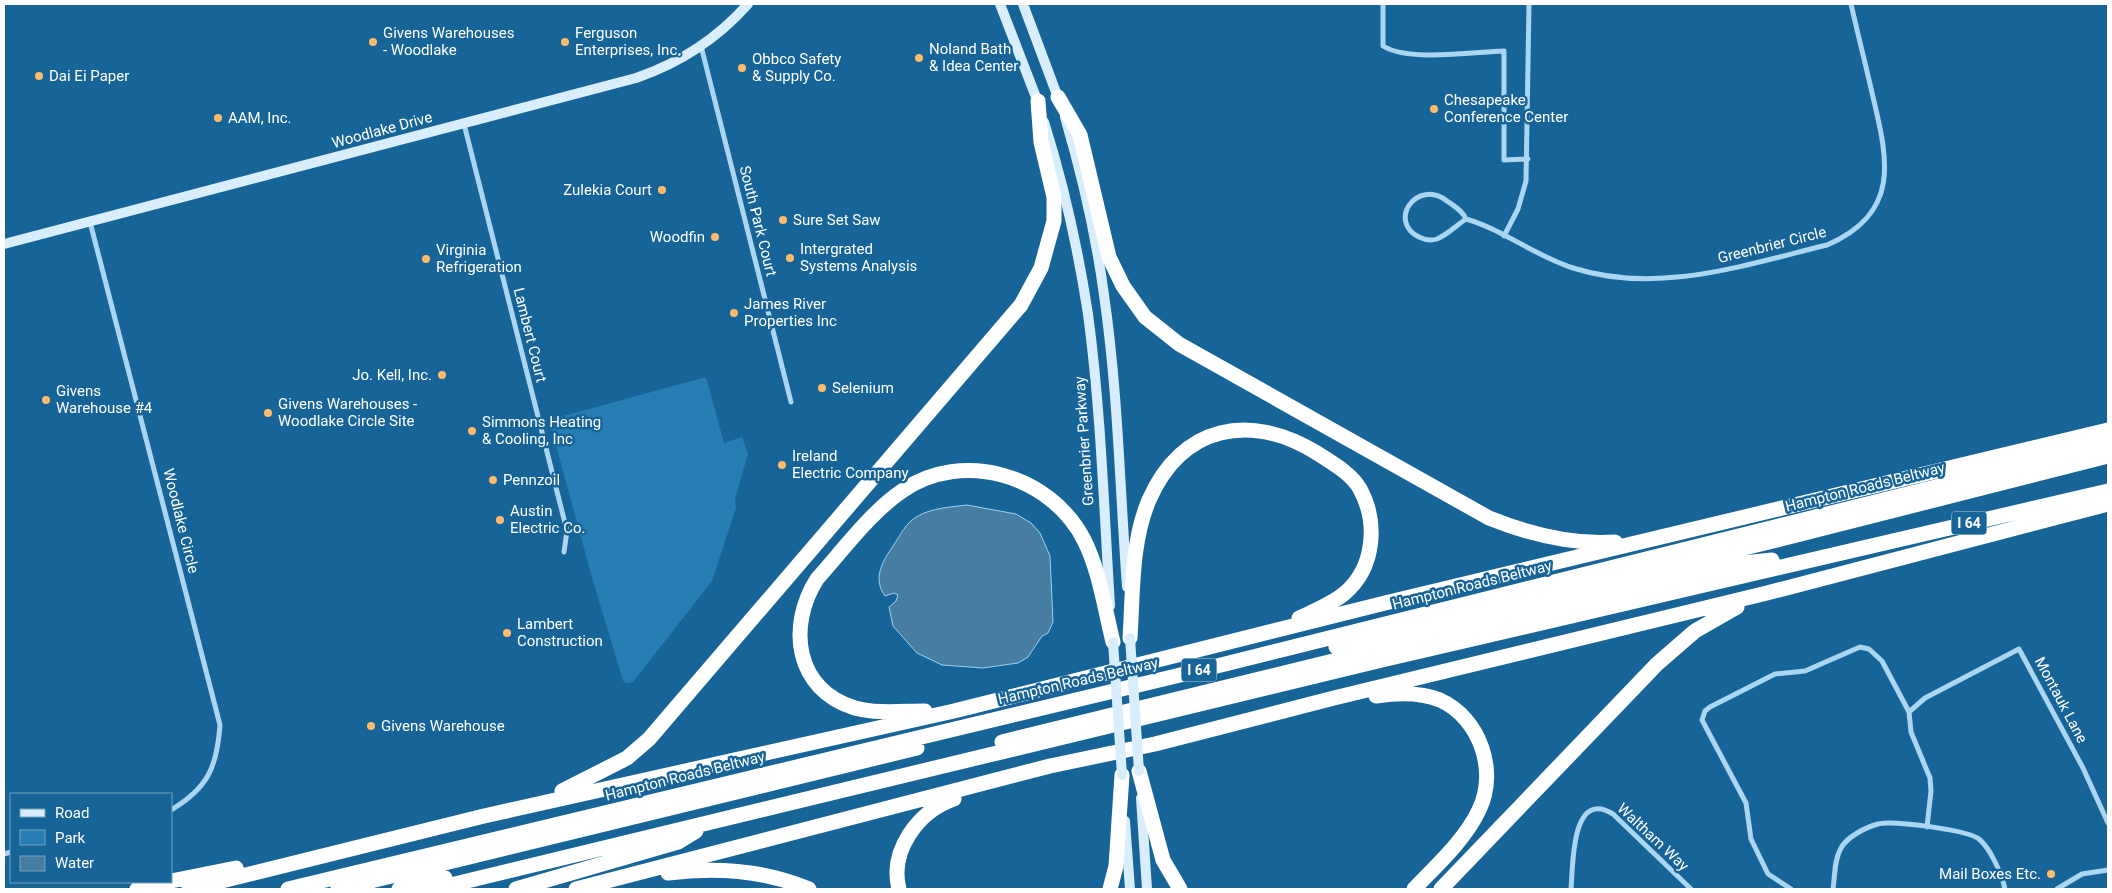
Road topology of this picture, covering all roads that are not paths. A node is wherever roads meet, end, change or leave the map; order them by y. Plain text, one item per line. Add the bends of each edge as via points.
1 (748, 4) edge
2 (1000, 4) edge
3 (1023, 4) edge
4 (1383, 4) edge
5 (1529, 4) edge
6 (1851, 4) edge
7 (701, 46) junction
8 (1058, 97) junction
9 (1038, 102) junction
10 (464, 124) junction
11 (1528, 159) junction
12 (1466, 219) junction
13 (90, 222) junction
14 (1504, 236) junction
15 (4, 244) edge
16 (791, 402) dead end
17 (2108, 430) edge
18 (2108, 444) edge
19 (2108, 456) edge
20 (2108, 491) edge
21 (2108, 504) edge
22 (1668, 535) junction
23 (564, 552) dead end
24 (1829, 555) junction
25 (1796, 586) junction
26 (1273, 631) junction
27 (1130, 638) junction
28 (1113, 642) junction
29 (1298, 707) junction
30 (954, 710) junction
31 (1909, 712) junction
32 (1050, 766) junction
33 (1139, 771) junction
34 (1122, 775) junction
35 (172, 809) edge
36 (484, 816) junction
37 (706, 824) junction
38 (2108, 824) edge
39 (1927, 827) junction
40 (326, 854) junction
41 (2108, 870) edge
42 (172, 882) edge
43 (600, 882) junction
44 (166, 883) edge
45 (137, 889) edge
46 (188, 889) edge
47 (288, 889) edge
48 (338, 889) edge
49 (399, 889) edge
50 (434, 889) edge
51 (516, 889) edge
52 (576, 889) edge
53 (809, 889) edge
54 (899, 889) edge
55 (1110, 889) edge
56 (1130, 889) edge
57 (1147, 889) edge
58 (1180, 889) edge
59 (1414, 889) edge
60 (1442, 889) edge
61 (1571, 889) edge
62 (1691, 889) edge
63 (1791, 889) edge
64 (1833, 889) edge
65 (2005, 889) edge
66 (2057, 889) edge

1 - 7 main road, Woodlake Drive via 720,33
2 - 9 main road, Greenbrier Parkway
3 - 8 main road
4 - 11 street via 1383,46 1392,52 1504,51 1504,160
5 - 11 street
6 - 14 street, Greenbrier Circle via 1883,137 1886,166 1880,196 1870,214 1852,231 1827,245 1713,273 1667,280 1612,277 1574,269
7 - 10 main road, Woodlake Drive via 636,78
7 - 16 street, South Park Court
8 - 22 highway via 1080,135 1113,268 1135,305 1164,333 1462,505 1504,524 1554,538 1594,542
8 - 27 main road via 1086,195 1104,295 1113,378
9 - 28 main road, Greenbrier Parkway via 1067,203 1088,316
9 - 36 highway via 1041,142 1054,196 1054,221 1041,268 1021,306 649,739 627,758 587,781 549,797
10 - 13 main road, Woodlake Drive
10 - 23 street, Lambert Court via 567,531
11 - 14 street via 1524,191
12 - 12 street, Greenbrier Circle via 1444,198 1430,194 1413,200 1405,219 1411,233 1430,241
12 - 14 street, Greenbrier Circle
13 - 15 main road, Woodlake Drive
13 - 35 street, Woodlake Circle via 220,726 218,754 208,778 190,799
17 - 22 highway
18 - 47 highway, Hampton Roads Beltway / I 64 via 1229,663
19 - 48 highway via 1781,539
20 - 24 highway, I 64
21 - 25 highway
22 - 26 highway
24 - 37 highway, I 64
24 - 49 highway via 1744,563 1642,585
25 - 29 highway
25 - 60 highway via 1735,608 1677,646
26 - 27 highway via 1335,600 1353,584 1367,559 1371,542 1370,512 1360,489 1337,466 1292,440 1247,429 1221,432 1195,443 1176,458 1158,483 1140,530
26 - 30 highway
27 - 33 main road, bridge
28 - 30 highway via 1085,540 1052,500 1018,480 986,470 960,470 923,479 895,496 817,579 801,611 799,638 804,660 814,678 843,703 868,710
28 - 34 main road, Greenbrier Parkway, bridge
29 - 32 highway via 1155,744
29 - 59 highway via 1388,694 1419,695 1445,703 1471,726 1481,744 1487,766 1482,802 1472,823
30 - 36 highway
31 - 38 street, Montauk Lane via 1925,698 2019,649 2083,768
31 - 39 street via 1911,732 1930,778
31 - 63 street via 1882,661 1869,649 1860,647 1804,671 1774,674 1705,711 1702,720 1746,803 1751,839 1768,874
32 - 43 highway
32 - 54 highway via 1010,784 952,800 930,812 916,824 904,845 898,869
33 - 57 main road
33 - 58 highway via 1163,860
34 - 55 highway via 1116,866
34 - 56 main road, Greenbrier Parkway
36 - 40 highway
37 - 50 highway, I 64
37 - 51 highway via 678,842
39 - 64 street via 1879,824 1847,840 1837,857
39 - 65 street via 1965,832 1979,839
40 - 42 highway via 222,870
40 - 46 highway
41 - 66 street via 2082,874
43 - 52 highway
43 - 53 highway via 686,871 731,870
44 - 45 highway
61 - 62 street, Waltham Way via 1576,833 1596,808 1613,814

